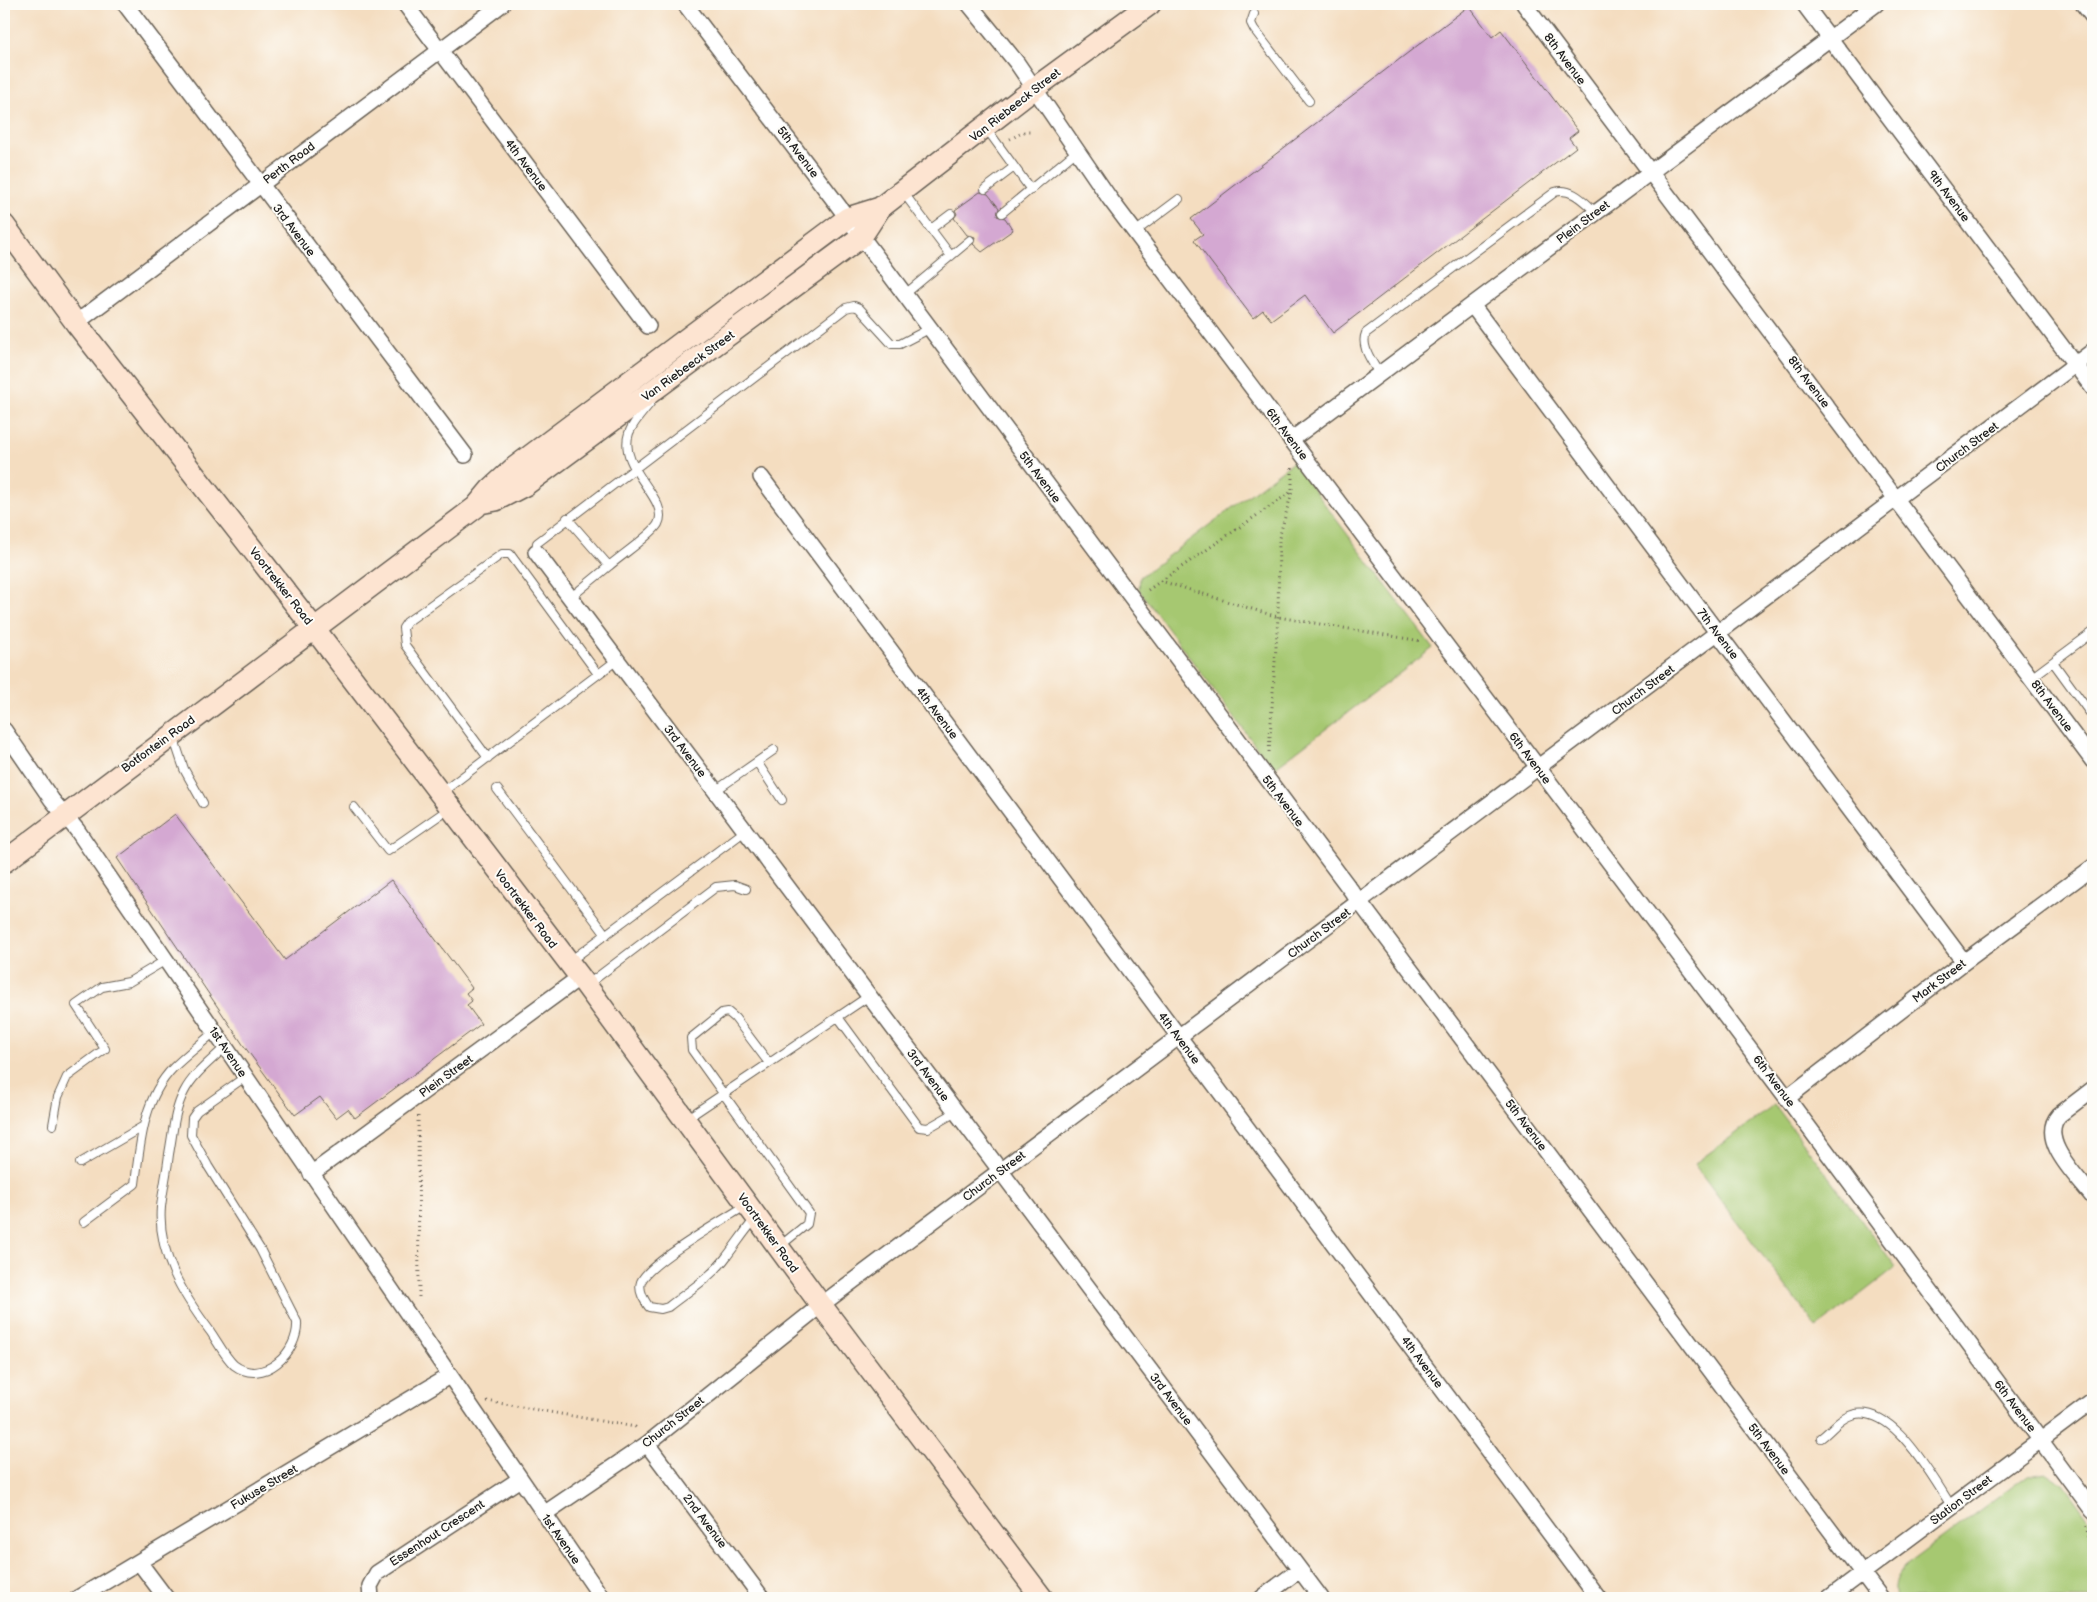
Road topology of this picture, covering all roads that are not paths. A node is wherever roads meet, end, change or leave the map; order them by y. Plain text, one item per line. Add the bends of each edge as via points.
1 (125, 4) edge
2 (405, 4) edge
3 (502, 4) edge
4 (685, 4) edge
5 (969, 4) edge
6 (1150, 4) edge
7 (1524, 4) edge
8 (1804, 4) edge
9 (1876, 4) edge
10 (2083, 4) edge
11 (1254, 14) dead end
12 (2093, 17) edge
13 (1829, 38) junction
14 (440, 50) junction
15 (1035, 88) junction
16 (1309, 101) dead end
17 (986, 128) junction
18 (1078, 150) junction
19 (1014, 167) junction
20 (1651, 172) junction
21 (260, 185) junction
22 (985, 189) dead end
23 (1031, 190) junction
24 (902, 191) junction
25 (1179, 199) dead end
26 (880, 208) junction
27 (1596, 212) junction
28 (1002, 213) dead end
29 (951, 214) dead end
30 (848, 218) junction
31 (4, 225) edge
32 (931, 229) junction
33 (1135, 232) junction
34 (861, 237) junction
35 (970, 240) dead end
36 (951, 256) junction
37 (904, 295) junction
38 (1472, 305) junction
39 (76, 323) junction
40 (648, 326) dead end
41 (929, 329) junction
42 (2093, 351) edge
43 (2076, 364) junction
44 (1379, 374) junction
45 (670, 379) junction
46 (2093, 388) edge
47 (1292, 440) junction
48 (464, 455) dead end
49 (634, 471) junction
50 (761, 477) dead end
51 (1897, 500) junction
52 (480, 503) junction
53 (567, 518) junction
54 (536, 552) joint
55 (608, 566) junction
56 (570, 598) junction
57 (313, 627) junction
58 (2093, 632) edge
59 (1718, 634) junction
60 (617, 660) junction
61 (2053, 662) junction
62 (598, 674) junction
63 (2031, 678) junction
64 (2093, 717) edge
65 (4, 730) edge
66 (172, 735) junction
67 (774, 750) dead end
68 (488, 758) junction
69 (2093, 761) edge
70 (756, 762) junction
71 (1538, 768) junction
72 (496, 789) dead end
73 (715, 791) junction
74 (782, 800) dead end
75 (445, 801) junction
76 (203, 803) dead end
77 (354, 807) dead end
78 (64, 816) junction
79 (746, 832) junction
80 (4, 862) edge
81 (2093, 867) edge
82 (746, 889) dead end
83 (1359, 903) junction
84 (606, 935) junction
85 (166, 960) junction
86 (1964, 962) junction
87 (578, 976) junction
88 (869, 996) junction
89 (838, 1017) junction
90 (214, 1032) junction
91 (1180, 1038) junction
92 (225, 1047) junction
93 (769, 1063) junction
94 (245, 1077) junction
95 (2093, 1089) edge
96 (724, 1093) junction
97 (1787, 1098) junction
98 (956, 1112) junction
99 (684, 1120) junction
100 (53, 1125) dead end
101 (142, 1127) junction
102 (80, 1163) dead end
103 (1000, 1172) junction
104 (311, 1174) junction
105 (2093, 1197) edge
106 (752, 1211) junction
107 (84, 1222) dead end
108 (778, 1247) junction
109 (821, 1305) junction
110 (450, 1376) junction
111 (2093, 1401) edge
112 (1821, 1438) dead end
113 (2040, 1440) junction
114 (647, 1444) junction
115 (520, 1479) junction
116 (1952, 1507) junction
117 (544, 1514) junction
118 (2092, 1515) edge
119 (139, 1562) junction
120 (1299, 1570) junction
121 (1862, 1573) junction
122 (78, 1598) edge
123 (166, 1598) edge
124 (371, 1598) edge
125 (602, 1598) edge
126 (762, 1598) edge
127 (1042, 1598) edge
128 (1262, 1598) edge
129 (1321, 1598) edge
130 (1598, 1598) edge
131 (1829, 1598) edge
132 (1881, 1598) edge

1 - 21 street, 3rd Avenue
2 - 14 street, 4th Avenue
3 - 14 street, Perth Road
4 - 30 street, 5th Avenue
5 - 15 street, 6th Avenue
6 - 15 main road, Van Riebeeck Street
7 - 20 street, 8th Avenue
8 - 13 street, 9th Avenue
9 - 13 street, Plein Street
10 - 12 street
11 - 16 lane via 1254,29
13 - 20 street, Plein Street
13 - 43 street, 9th Avenue
14 - 21 street, Perth Road
14 - 40 street, 4th Avenue
15 - 17 main road, Van Riebeeck Street
15 - 18 street, 6th Avenue
17 - 19 lane
17 - 24 main road, Van Riebeeck Street
18 - 23 lane
18 - 33 street, 6th Avenue
19 - 22 lane
19 - 23 lane
20 - 27 street, Plein Street
20 - 51 street, 8th Avenue
21 - 39 street, Perth Road
21 - 48 street, 3rd Avenue
23 - 28 lane
24 - 26 main road, Van Riebeeck Street
24 - 32 lane
25 - 33 lane
26 - 30 main road, Van Riebeeck Street
26 - 34 main road, Van Riebeeck Street
27 - 38 street, Plein Street
27 - 44 lane via 1572,193 1555,192 1366,333 1365,348
29 - 32 lane
30 - 34 street, 5th Avenue
30 - 52 main road, Van Riebeeck Street via 514,468
31 - 39 main road, Voortrekker Road
32 - 36 lane
33 - 47 street, 6th Avenue
34 - 37 street, 5th Avenue
34 - 45 main road, Van Riebeeck Street
35 - 36 lane
36 - 37 lane
37 - 41 street, 5th Avenue
38 - 44 street, Plein Street
38 - 59 street, 7th Avenue
39 - 57 main road, Voortrekker Road
41 - 49 lane via 900,344 892,344 859,308 846,308
41 - 83 street, 5th Avenue
42 - 43 street, Church Street
43 - 46 street, 9th Avenue
43 - 51 street, Church Street
44 - 47 street, Plein Street
45 - 49 lane via 630,431 626,446
45 - 52 main road, Van Riebeeck Street via 525,485 496,500
47 - 71 street, 6th Avenue
49 - 53 lane
49 - 55 lane via 659,507 659,522
50 - 91 street, 4th Avenue
51 - 59 street, Church Street
51 - 63 street, 8th Avenue
52 - 57 main road, Van Riebeeck Street
53 - 54 lane via 537,543
53 - 55 lane
54 - 56 street, 3rd Avenue
55 - 56 lane
56 - 60 street, 3rd Avenue
57 - 66 main road, Botfontein Road
57 - 75 main road, Voortrekker Road
58 - 61 lane
59 - 71 street, Church Street
59 - 86 street, 7th Avenue
60 - 62 lane
60 - 73 street, 3rd Avenue
61 - 63 lane
61 - 64 lane
62 - 68 lane
62 - 68 lane via 510,554 502,554 408,622 403,628 405,645
63 - 69 street, 8th Avenue
65 - 78 street, 1st Avenue
66 - 76 lane via 184,769
66 - 78 main road, Botfontein Road
67 - 70 lane
68 - 75 lane
70 - 73 lane
70 - 74 lane
71 - 83 street, Church Street
71 - 97 street, 6th Avenue
72 - 84 lane
73 - 79 street, 3rd Avenue
75 - 77 lane via 388,851
75 - 87 main road, Voortrekker Road
78 - 80 main road, Botfontein Road
78 - 85 street, 1st Avenue via 77,830
79 - 84 lane
79 - 88 street, 3rd Avenue
81 - 86 street, Mark Street
82 - 87 lane via 735,885 716,887
83 - 91 street, Church Street
83 - 121 street, 5th Avenue
84 - 87 lane
85 - 90 street, 1st Avenue
85 - 100 lane via 129,982 102,988 76,1005 105,1050 67,1077 58,1097
86 - 97 street, Mark Street
87 - 99 main road, Voortrekker Road
87 - 104 street, Plein Street
88 - 89 lane
88 - 98 street, 3rd Avenue
89 - 93 lane
89 - 98 lane via 919,1127 928,1128
90 - 92 street, 1st Avenue
90 - 101 lane via 172,1069 155,1094
91 - 103 street, Church Street
91 - 130 street, 4th Avenue
92 - 94 street, 1st Avenue
92 - 94 lane via 192,1080 179,1104 161,1209 165,1245 177,1283 234,1364 250,1372 265,1371 280,1361 292,1348 297,1322 260,1249 208,1166 190,1128 196,1111
93 - 96 lane
93 - 96 lane via 732,1014 722,1013 694,1034 691,1043 692,1050
94 - 104 street, 1st Avenue
95 - 105 street via 2059,1115 2051,1135 2056,1147
96 - 99 lane
96 - 108 lane via 810,1213 807,1224
97 - 113 street, 6th Avenue
98 - 103 street, 3rd Avenue
99 - 106 main road, Voortrekker Road
101 - 102 lane
101 - 107 lane via 136,1184
103 - 109 street, Church Street
103 - 120 street, 3rd Avenue
104 - 110 street, 1st Avenue
106 - 106 lane via 727,1256 706,1278 668,1306 661,1309 650,1306 640,1286 650,1271 706,1230
106 - 108 main road, Voortrekker Road
108 - 109 main road, Voortrekker Road
109 - 114 street, Church Street
109 - 127 main road, Voortrekker Road
110 - 115 street, 1st Avenue
110 - 119 street, Fukuse Street
111 - 113 street, Station Street
112 - 116 lane via 1845,1418 1854,1415 1886,1421 1902,1434
113 - 116 street, Station Street
113 - 118 street, 6th Avenue
114 - 117 street, Church Street
114 - 126 street, 2nd Avenue
115 - 117 street, 1st Avenue
115 - 124 street, Essenhout Crescent via 377,1573 370,1586
116 - 121 street, Station Street
117 - 125 street, 1st Avenue
119 - 122 street, Fukuse Street
119 - 123 street
120 - 128 street
120 - 129 street, 3rd Avenue
121 - 131 street, Station Street
121 - 132 street, 5th Avenue

